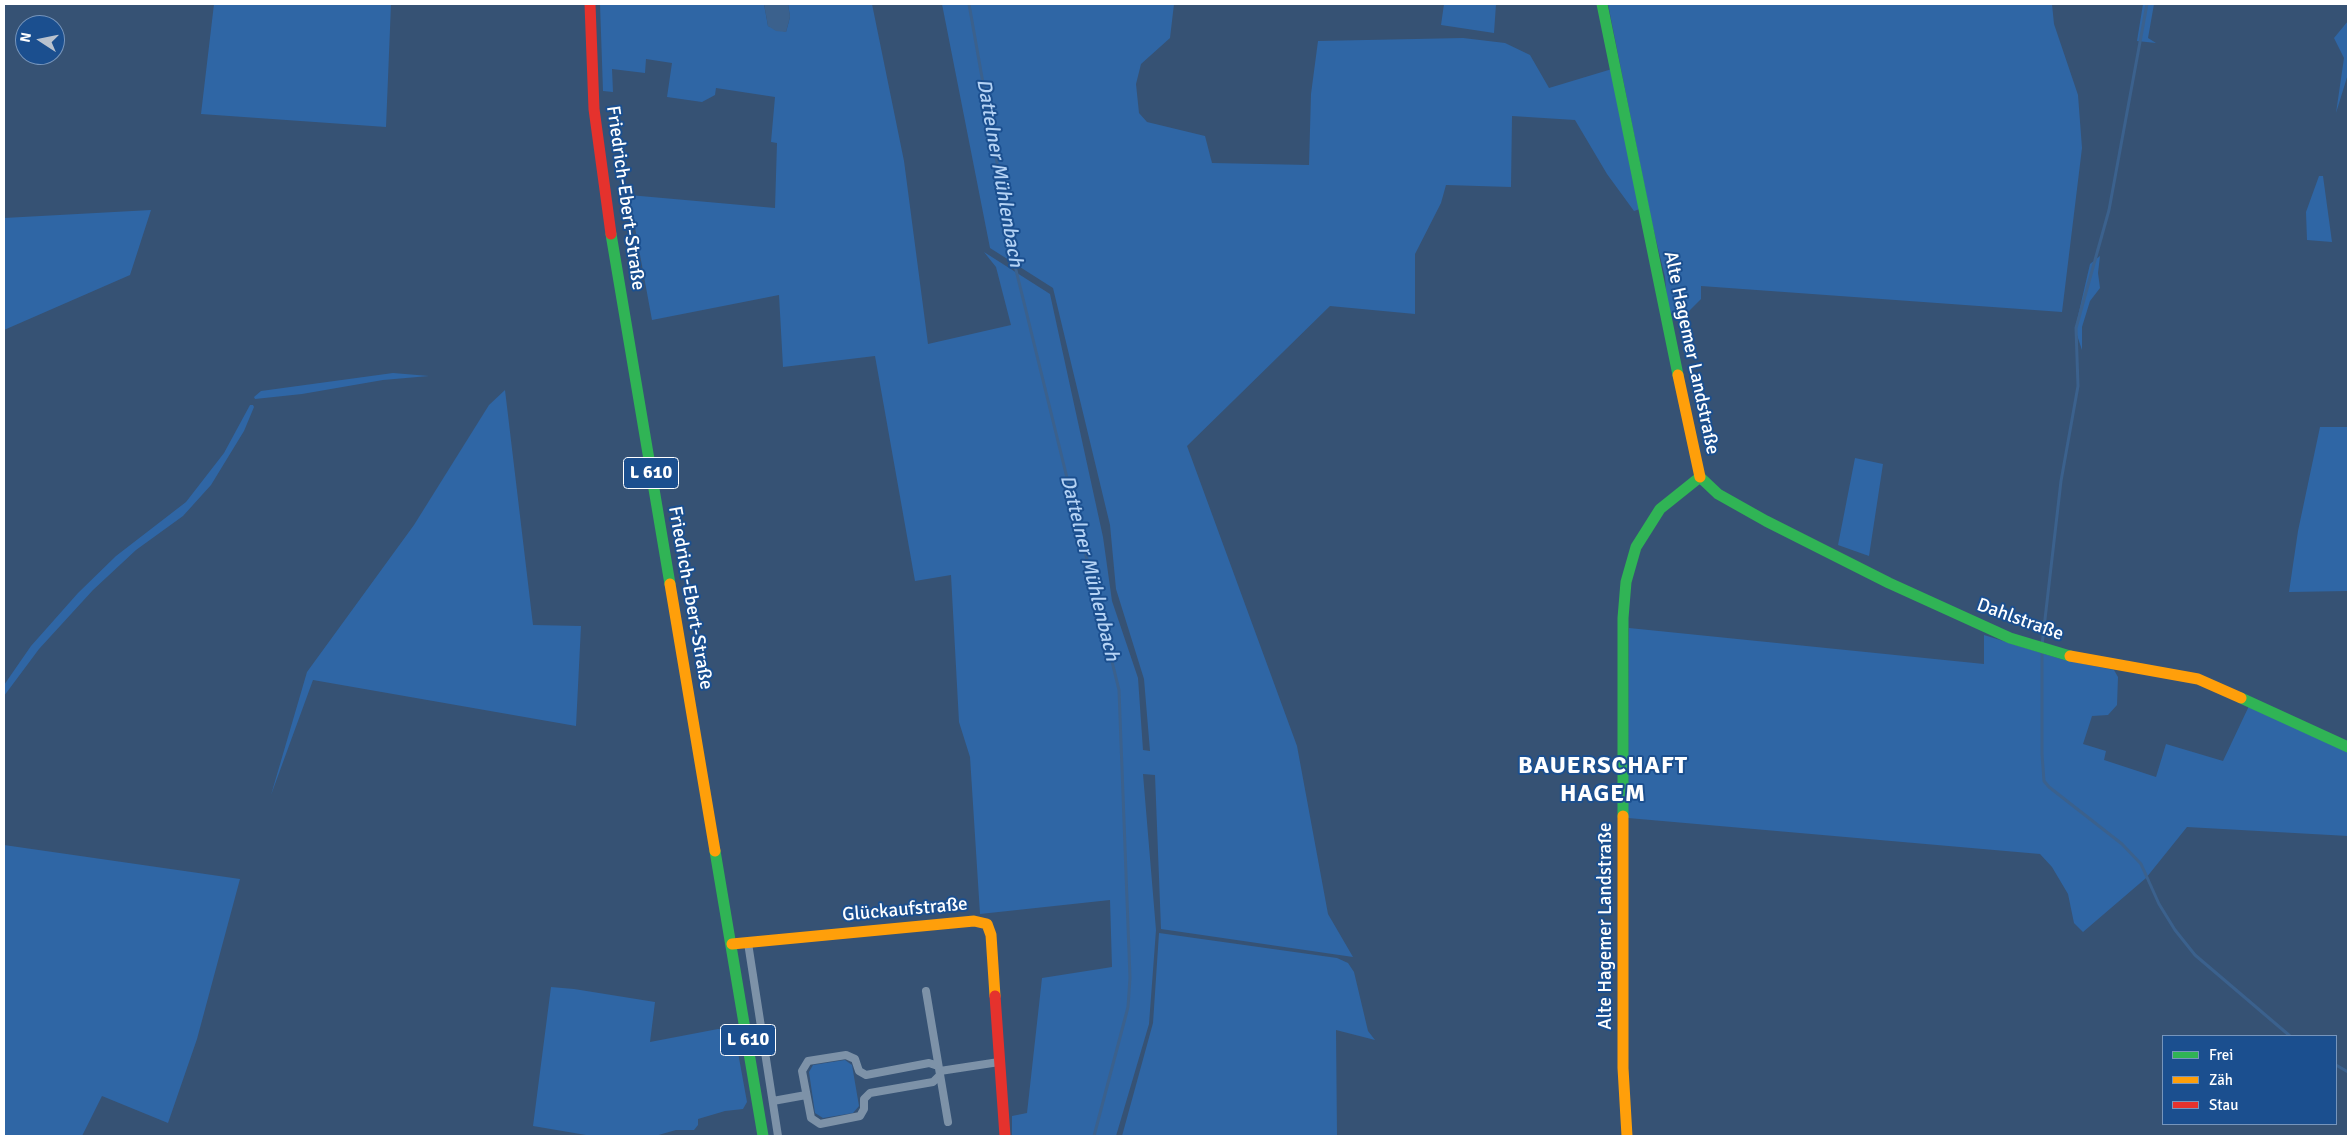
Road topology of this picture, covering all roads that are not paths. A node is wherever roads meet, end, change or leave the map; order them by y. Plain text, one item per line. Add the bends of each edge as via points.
1 (590, 4) edge
2 (1602, 4) edge
3 (1700, 477) junction
4 (2348, 747) edge
5 (748, 943) junction
6 (732, 944) junction
7 (926, 990) dead end
8 (999, 1062) junction
9 (939, 1071) junction
10 (806, 1095) junction
11 (773, 1102) junction
12 (948, 1122) dead end
13 (764, 1136) edge
14 (778, 1136) edge
15 (1004, 1136) edge
16 (1628, 1136) edge

1 - 6 street, Friedrich-Ebert-Straße / L 610 via 594,109 607,208
2 - 3 street, Alte Hagemer Landstraße
3 - 4 street, Dahlstraße via 1718,494 1766,521 1889,583 2010,638 2060,654 2198,678
3 - 16 street, Alte Hagemer Landstraße via 1660,510 1636,547 1626,582 1623,618 1623,1068
5 - 6 street, Glückaufstraße
5 - 8 street, Glückaufstraße via 982,921 988,924 991,936
5 - 11 street
6 - 13 street, Friedrich-Ebert-Straße / L 610
7 - 9 street
8 - 9 street
8 - 15 street, Glückaufstraße
9 - 10 street via 933,1082 870,1093 864,1098 864,1110 860,1116 820,1124 811,1118
9 - 10 street via 929,1063 866,1074 859,1071 850,1055 808,1061 802,1071
9 - 12 street
10 - 11 street
11 - 14 street

